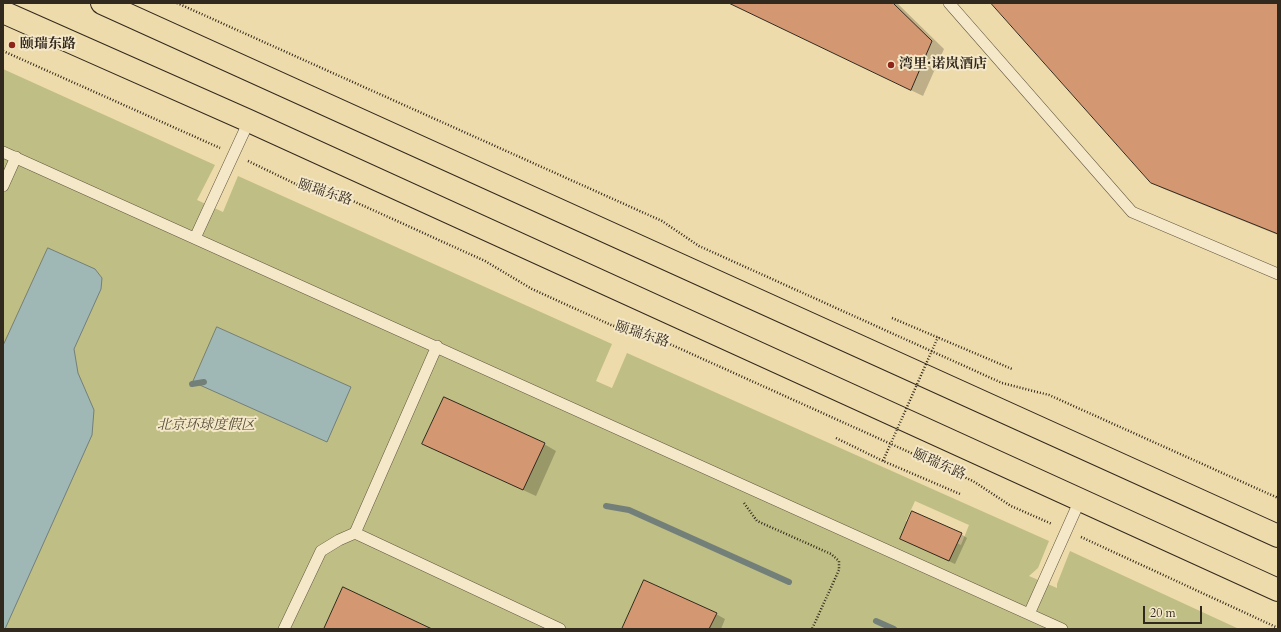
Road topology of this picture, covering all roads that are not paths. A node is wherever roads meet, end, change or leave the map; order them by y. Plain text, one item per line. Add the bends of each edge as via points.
1 (102, 3) edge
2 (949, 3) edge
3 (3, 12) edge
4 (249, 121) junction
5 (3, 152) edge
6 (16, 157) junction
7 (3, 186) edge
8 (195, 238) junction
9 (1278, 274) edge
10 (437, 346) junction
11 (1080, 500) junction
12 (355, 533) junction
13 (1278, 536) edge
14 (1278, 590) edge
15 (1029, 614) junction
16 (284, 629) edge
17 (560, 629) edge
18 (1062, 629) edge

1 - 13 main road
2 - 9 lane via 1132,212
3 - 4 main road, 颐瑞东路
4 - 8 lane
4 - 11 main road, 颐瑞东路
5 - 6 lane
6 - 7 lane
6 - 8 lane
8 - 10 lane
10 - 12 lane
10 - 15 lane
11 - 14 main road, 颐瑞东路
11 - 15 lane
12 - 16 lane via 338,540 321,552
12 - 17 lane
15 - 18 lane

